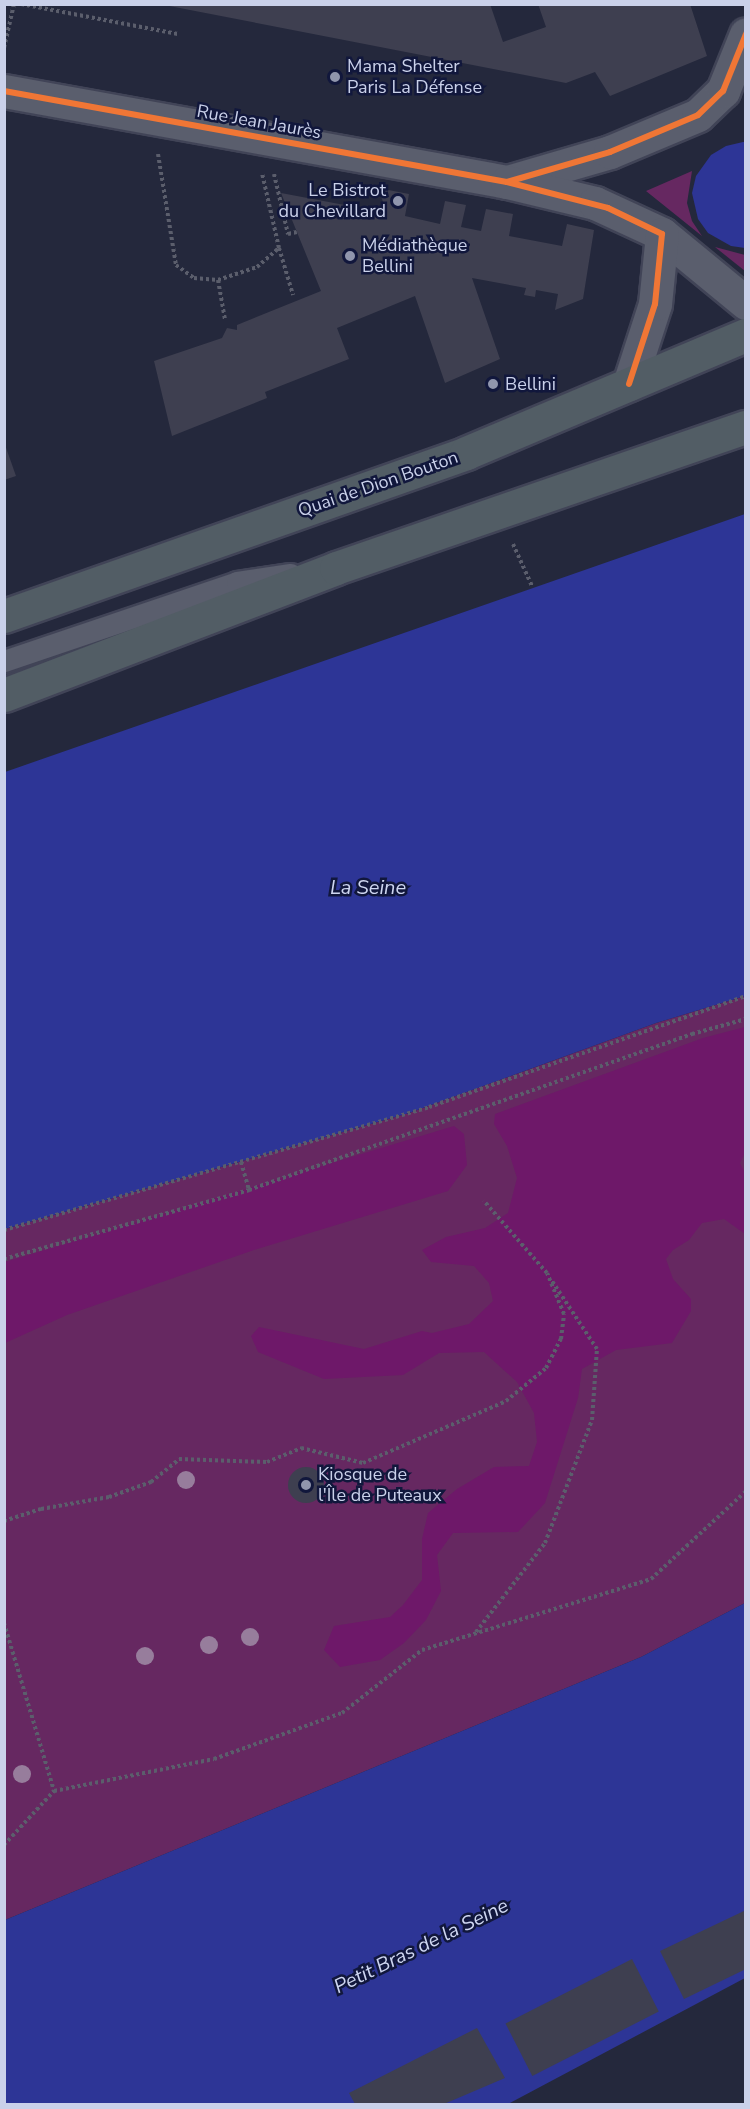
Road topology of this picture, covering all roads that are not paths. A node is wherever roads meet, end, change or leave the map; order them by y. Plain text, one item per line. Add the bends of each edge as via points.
1 (746, 34) edge
2 (4, 91) edge
3 (507, 182) junction
4 (662, 234) junction
5 (746, 303) edge
6 (746, 335) edge
7 (629, 384) junction
8 (746, 427) edge
9 (336, 568) junction
10 (4, 616) edge
11 (4, 661) edge
12 (4, 695) edge

1 - 3 street, Rue Jean Jaurès via 723,91 698,115 610,152
2 - 3 street, Rue Jean Jaurès
3 - 4 street, Rue Jean Jaurès via 608,208
4 - 5 street, Rue Jean Jaurès
4 - 7 street via 655,304
6 - 7 main road, Quai de Dion Bouton
7 - 10 main road, Quai de Dion Bouton via 466,453
8 - 9 main road
9 - 11 lane via 237,582
9 - 12 main road

